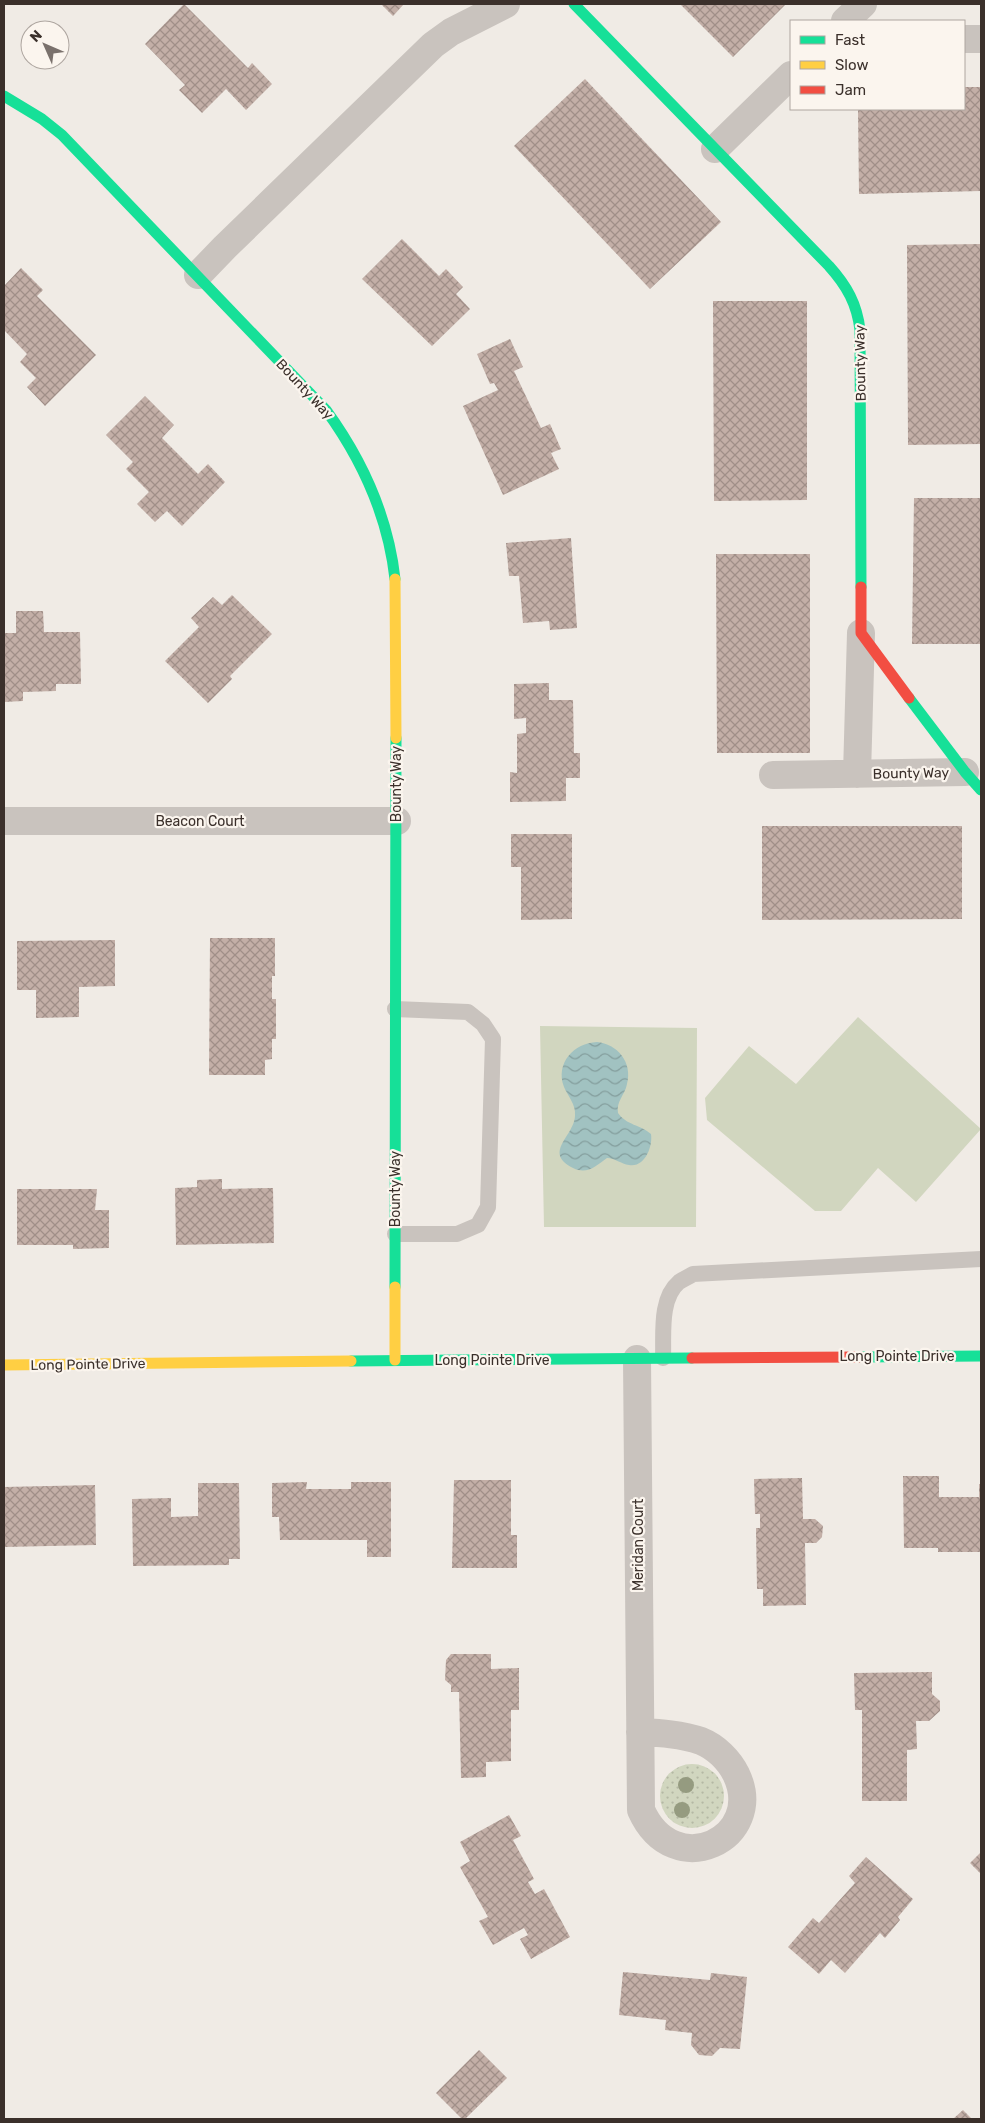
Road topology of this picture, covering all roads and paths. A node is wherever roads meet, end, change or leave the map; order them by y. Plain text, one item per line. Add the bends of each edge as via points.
1 (506, 4) edge
2 (574, 4) edge
3 (863, 4) edge
4 (846, 20) edge
5 (965, 39) edge
6 (981, 39) edge
7 (790, 76) edge
8 (4, 96) edge
9 (716, 149) junction
10 (198, 275) junction
11 (861, 633) junction
12 (857, 774) junction
13 (774, 775) dead end
14 (973, 781) edge
15 (4, 821) edge
16 (397, 821) junction
17 (395, 1009) junction
18 (395, 1234) junction
19 (981, 1259) edge
20 (981, 1356) edge
21 (650, 1358) junction
22 (395, 1360) junction
23 (4, 1365) edge
24 (640, 1732) junction

1 - 10 street via 451,32 433,46
2 - 9 street, Bounty Way
3 - 4 street
5 - 6 street
7 - 9 street
8 - 10 street, Bounty Way via 62,135
9 - 11 street, Bounty Way via 846,284 858,312
10 - 16 street, Bounty Way via 326,410 368,476 386,526 395,578
11 - 12 street, Bounty Way
11 - 14 street, Bounty Way
12 - 13 street, Bounty Way
12 - 14 street, Bounty Way
15 - 16 street, Beacon Court
16 - 17 street, Bounty Way
17 - 18 street, Bounty Way
17 - 18 lane via 468,1012 483,1024 493,1039 488,1207 478,1225 458,1234
18 - 22 street, Bounty Way
19 - 21 lane via 693,1274 669,1293
20 - 21 street, Long Pointe Drive
21 - 22 street, Long Pointe Drive
21 - 24 street, Meridan Court
22 - 23 street, Long Pointe Drive
24 - 24 street, Meridan Court via 641,1810 655,1833 674,1846 692,1849 707,1846 730,1831 738,1821 743,1794 733,1767 726,1759 701,1741 675,1734

